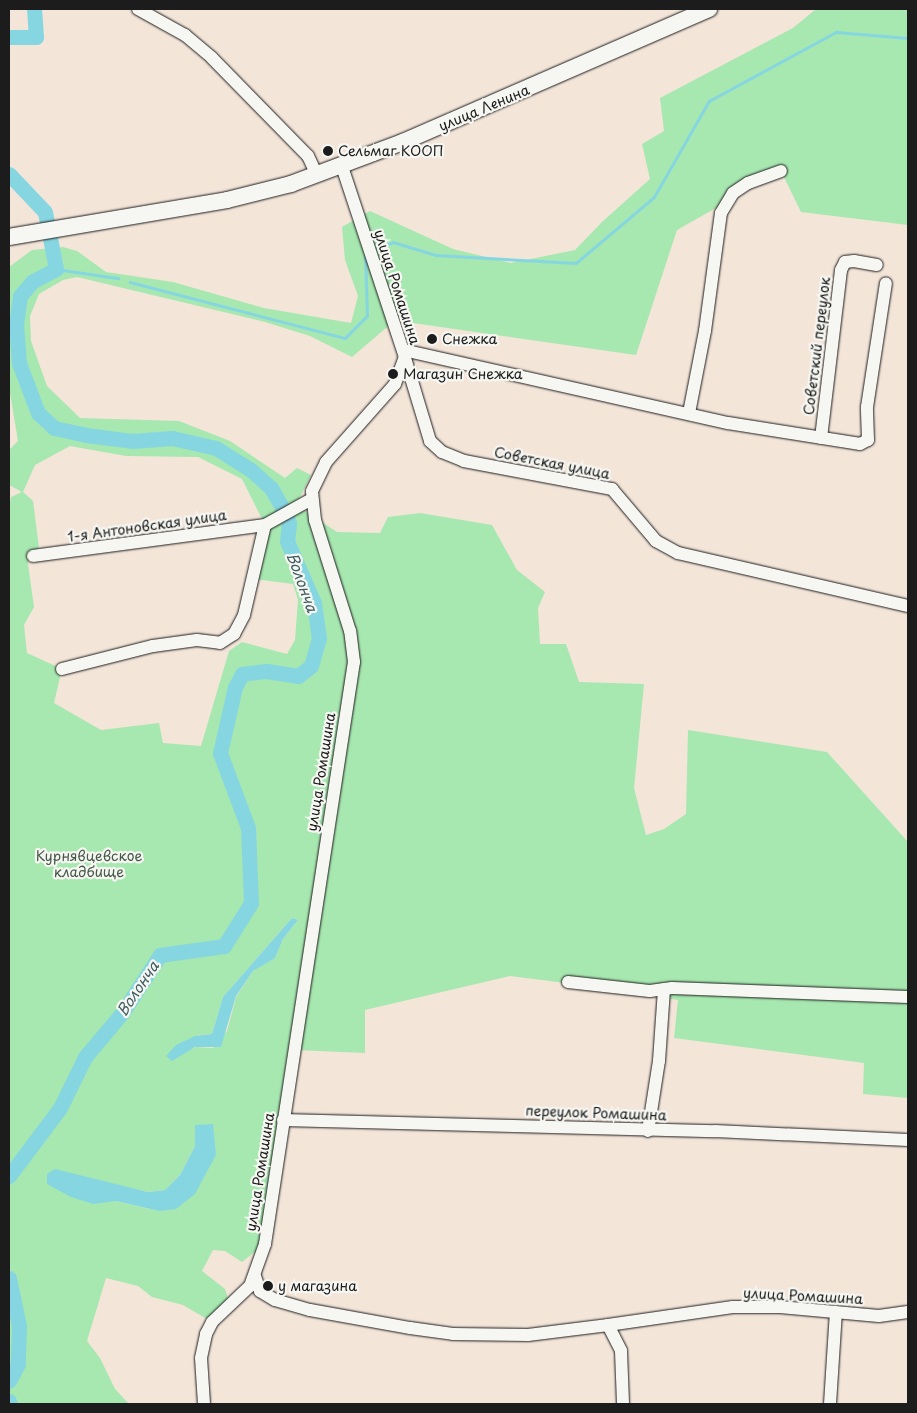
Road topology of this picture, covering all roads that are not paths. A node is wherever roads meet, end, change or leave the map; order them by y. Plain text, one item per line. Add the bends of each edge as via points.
1 (138, 9) edge
2 (709, 9) edge
3 (342, 166) junction
4 (781, 171) dead end
5 (317, 175) junction
6 (16, 236) edge
7 (877, 265) dead end
8 (886, 283) dead end
9 (404, 353) junction
10 (689, 413) junction
11 (821, 438) junction
12 (312, 499) junction
13 (265, 525) junction
14 (33, 556) dead end
15 (908, 606) edge
16 (62, 669) dead end
17 (568, 982) dead end
18 (664, 989) junction
19 (908, 997) edge
20 (283, 1120) junction
21 (648, 1131) junction
22 (908, 1140) edge
23 (256, 1276) junction
24 (275, 1300) junction
25 (230, 1305) junction
26 (836, 1312) junction
27 (908, 1312) edge
28 (608, 1325) junction
29 (204, 1404) edge
30 (623, 1404) edge
31 (830, 1404) edge

1 - 5 street via 185,35 212,58 308,156
2 - 3 main road, улица Ленина
3 - 5 main road, улица Ленина
3 - 9 street, улица Ромашина
4 - 10 street via 748,183 733,193 721,213
5 - 6 main road, улица Ленина via 249,196
7 - 11 street, Советский переулок via 845,262 840,270
8 - 11 street via 866,407 868,440 855,443
9 - 10 street
9 - 12 street, улица Ромашина via 401,374 384,400 319,472
9 - 15 street, Советская улица via 430,442 442,452 464,461 612,489 656,541 673,551
10 - 11 street
12 - 13 street
12 - 20 street, улица Ромашина via 350,631 354,662
13 - 14 street, 1-я Антоновская улица
13 - 16 street via 244,615 234,634 220,643 197,640 153,646
17 - 18 street via 650,991
18 - 19 street
18 - 21 street via 659,1061
20 - 21 street, переулок Ромашина
20 - 23 street, улица Ромашина via 265,1244
21 - 22 street, переулок Ромашина
23 - 24 street via 260,1291
23 - 25 street, улица Ромашина
24 - 25 street, улица Ромашина via 253,1297
24 - 28 street, улица Ромашина via 319,1312 454,1334 553,1334
25 - 29 street, улица Ромашина via 212,1322 206,1334 202,1358
26 - 27 street, улица Ромашина via 879,1316
26 - 28 street, улица Ромашина via 733,1307
26 - 31 street
28 - 30 street via 621,1351

